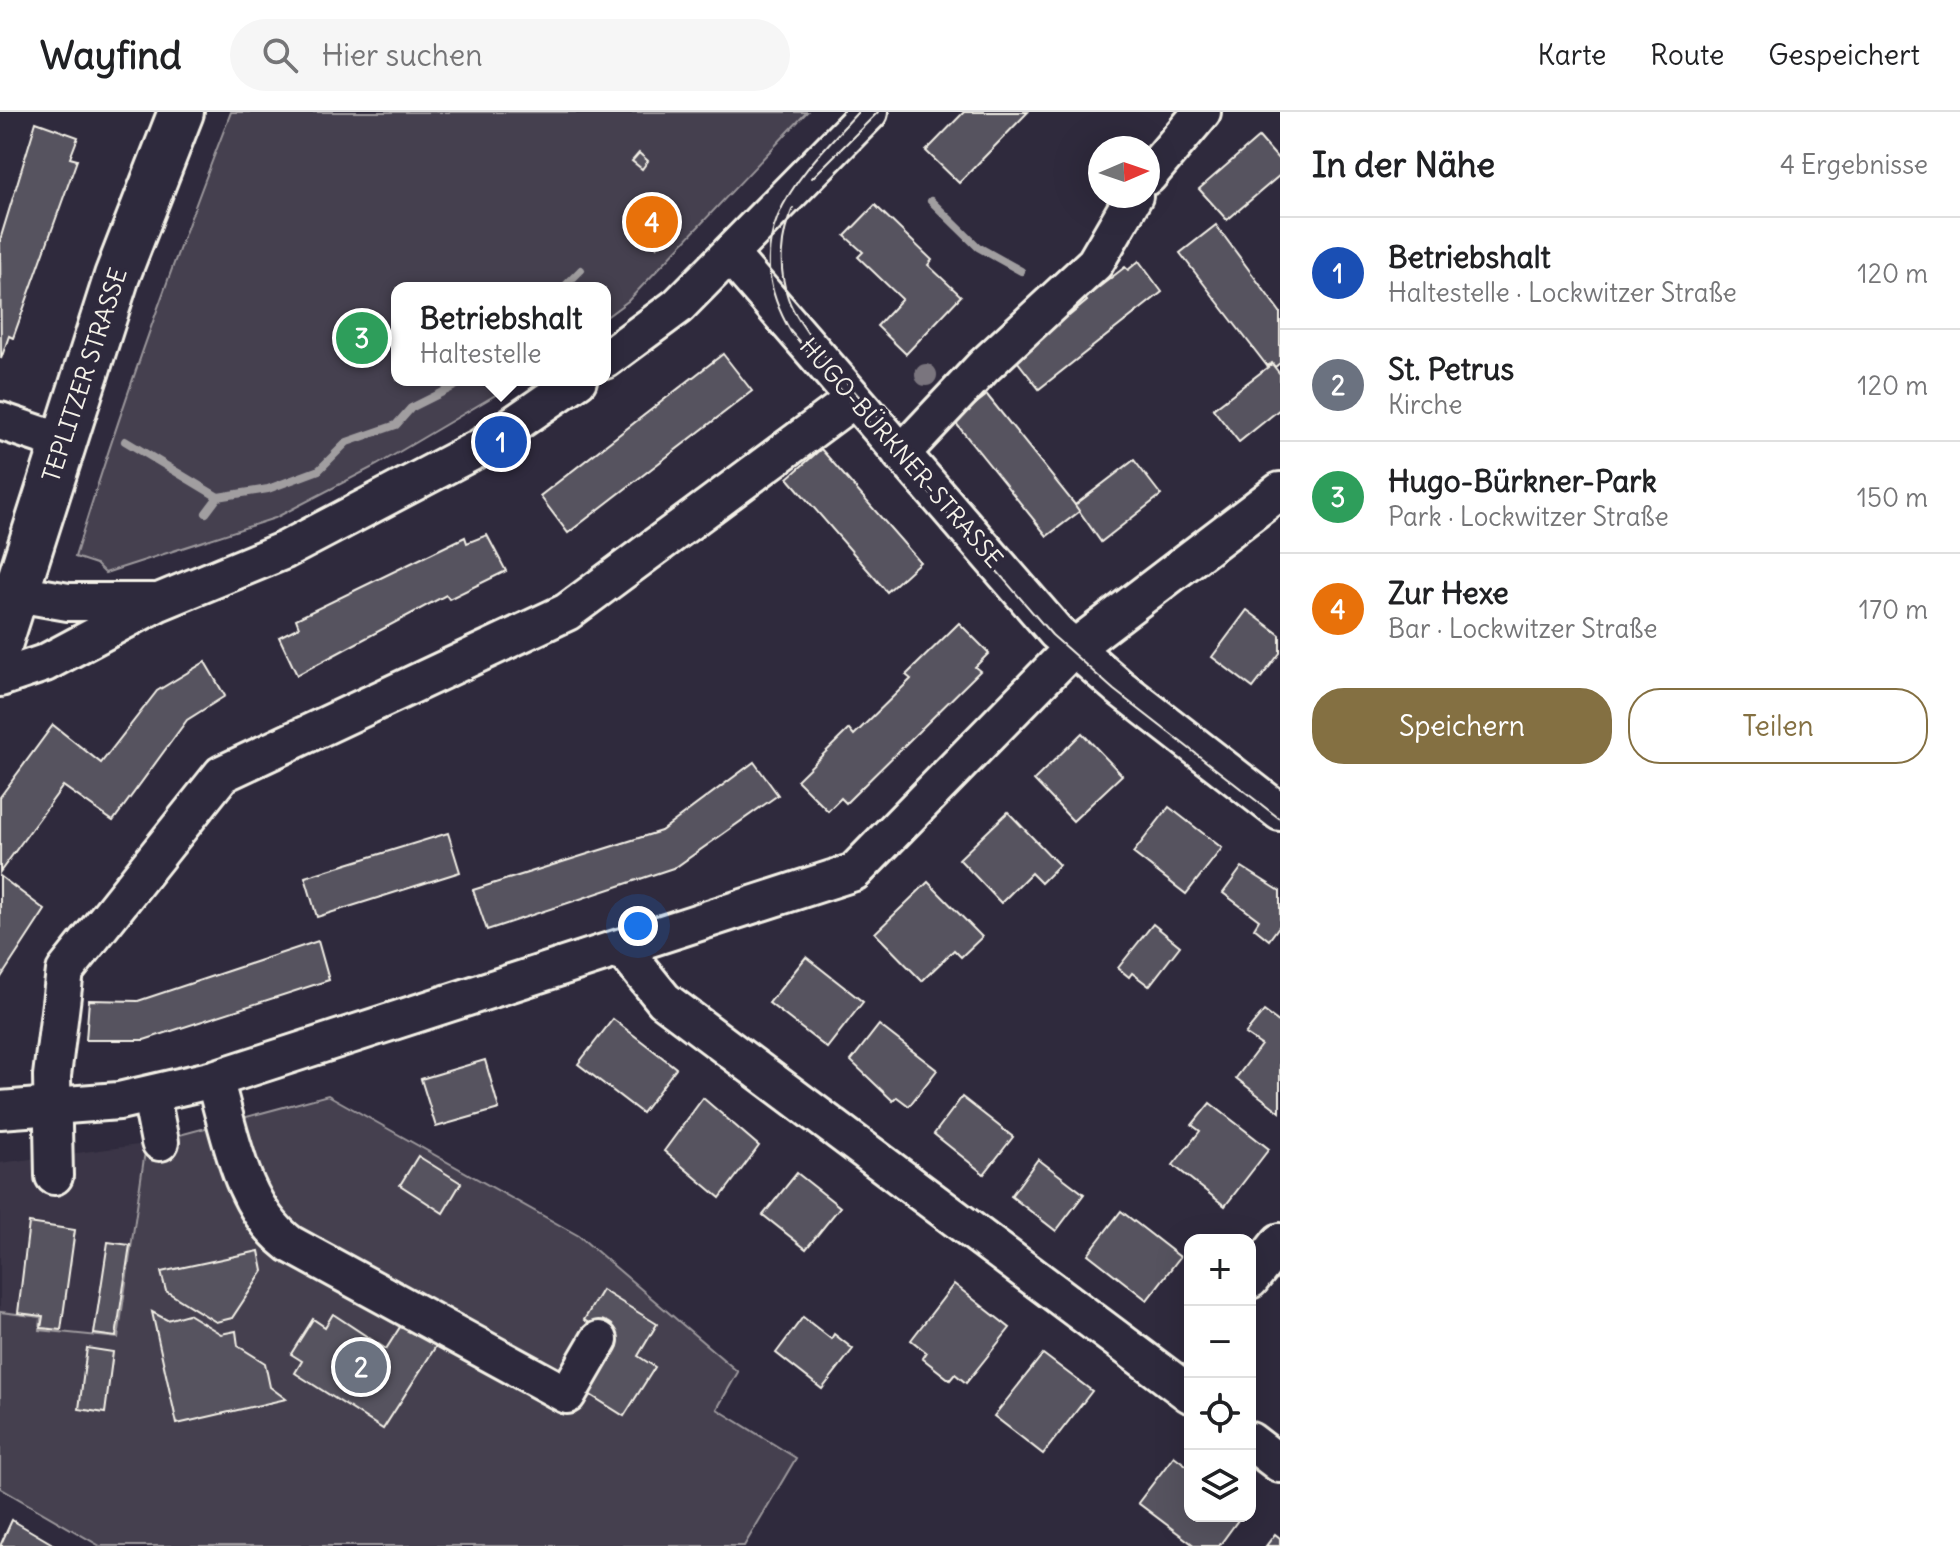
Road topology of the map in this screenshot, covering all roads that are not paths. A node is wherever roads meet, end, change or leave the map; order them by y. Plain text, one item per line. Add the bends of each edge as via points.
1 (181, 112) edge
2 (869, 112) edge
3 (1202, 112) edge
4 (1160, 162) edge
5 (1127, 208) edge
6 (730, 255) junction
7 (611, 356) edge
8 (569, 386) edge
9 (854, 399) junction
10 (0, 421) edge
11 (62, 442) junction
12 (901, 454) junction
13 (1280, 491) edge
14 (17, 593) junction
15 (159, 602) junction
16 (0, 642) edge
17 (1074, 649) junction
18 (0, 678) edge
19 (1280, 812) edge
20 (622, 948) junction
21 (214, 1079) junction
22 (151, 1096) junction
23 (51, 1108) junction
24 (0, 1110) edge
25 (160, 1142) dead end
26 (54, 1176) dead end
27 (1280, 1242) edge
28 (1256, 1272) edge
29 (599, 1340) dead end
30 (1184, 1377) edge
31 (1256, 1446) edge
32 (1280, 1464) edge

1 - 11 main road, TEPLITZER STRASSE via 117,276
2 - 6 street
3 - 4 street
5 - 12 street via 1095,263 984,366
6 - 7 street via 678,306
6 - 9 street, HUGO-BÜRKNER-STRASSE
8 - 15 street via 481,447 285,550
9 - 12 street, HUGO-BÜRKNER-STRASSE
9 - 23 street via 567,612 222,774 65,971
10 - 11 street
11 - 14 main road, TEPLITZER STRASSE
12 - 17 street, HUGO-BÜRKNER-STRASSE
13 - 17 street
14 - 15 street via 68,602
14 - 16 main road, TEPLITZER STRASSE
15 - 18 street via 45,663
17 - 19 street, HUGO-BÜRKNER-STRASSE
17 - 20 street via 854,872
20 - 21 street
20 - 30 street via 664,1000
21 - 22 street
21 - 29 street via 248,1192 276,1234 290,1244 567,1395
22 - 23 street
22 - 25 street
23 - 24 street
23 - 26 street
27 - 28 street
31 - 32 street

